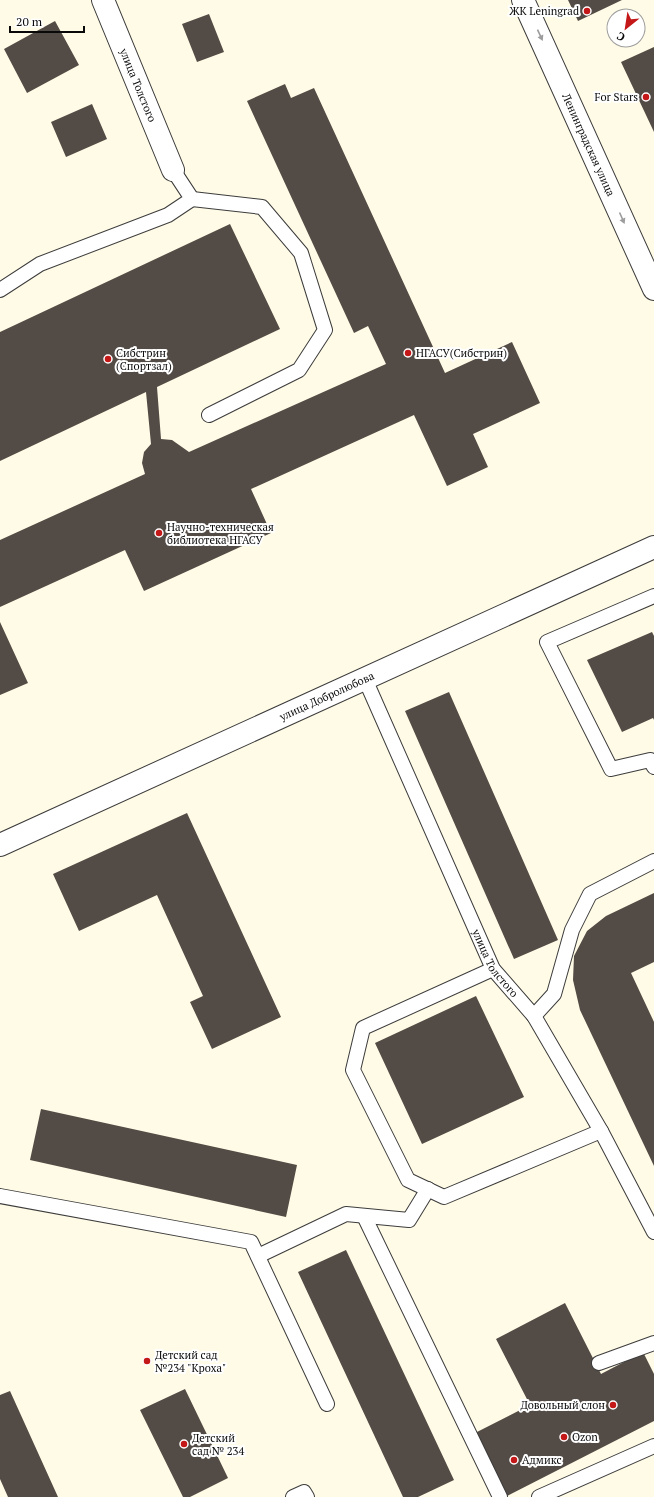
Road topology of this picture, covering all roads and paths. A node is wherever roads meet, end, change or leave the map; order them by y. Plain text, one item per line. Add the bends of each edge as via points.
1 (103, 0) edge
2 (523, 0) edge
3 (173, 170) joint
4 (192, 199) junction
5 (654, 289) edge
6 (0, 290) edge
7 (209, 415) dead end
8 (654, 548) edge
9 (654, 596) edge
10 (364, 679) junction
11 (654, 767) edge
12 (0, 845) edge
13 (654, 860) edge
14 (493, 969) junction
15 (534, 1016) junction
16 (601, 1132) junction
17 (428, 1189) junction
18 (0, 1196) edge
19 (364, 1216) junction
20 (654, 1232) edge
21 (258, 1256) junction
22 (654, 1344) edge
23 (599, 1363) dead end
24 (327, 1404) dead end
25 (654, 1446) edge
26 (293, 1497) edge
27 (307, 1497) edge
28 (500, 1497) edge
29 (539, 1497) edge

1 - 3 street, улица Толстого
2 -> 5 street, Ленинградская улица
3 - 4 lane
4 - 6 lane via 168,214 40,264
4 - 7 lane via 262,207 301,253 326,330 300,370
8 - 10 street, улица Добролюбова
9 - 11 lane via 547,642 611,769 650,760
10 - 12 street, улица Добролюбова
10 - 14 lane, улица Толстого
13 - 15 lane via 590,894 572,930 554,994
14 - 15 lane, улица Толстого
14 - 17 lane via 363,1028 353,1070 408,1180
15 - 16 lane, улица Толстого
16 - 17 lane via 444,1197
16 - 20 lane, улица Толстого
17 - 19 lane via 408,1220
18 - 21 lane via 251,1242
19 - 21 lane via 346,1214
19 - 28 lane
21 - 24 lane
22 - 23 lane
25 - 29 lane
26 - 27 lane via 304,1492

